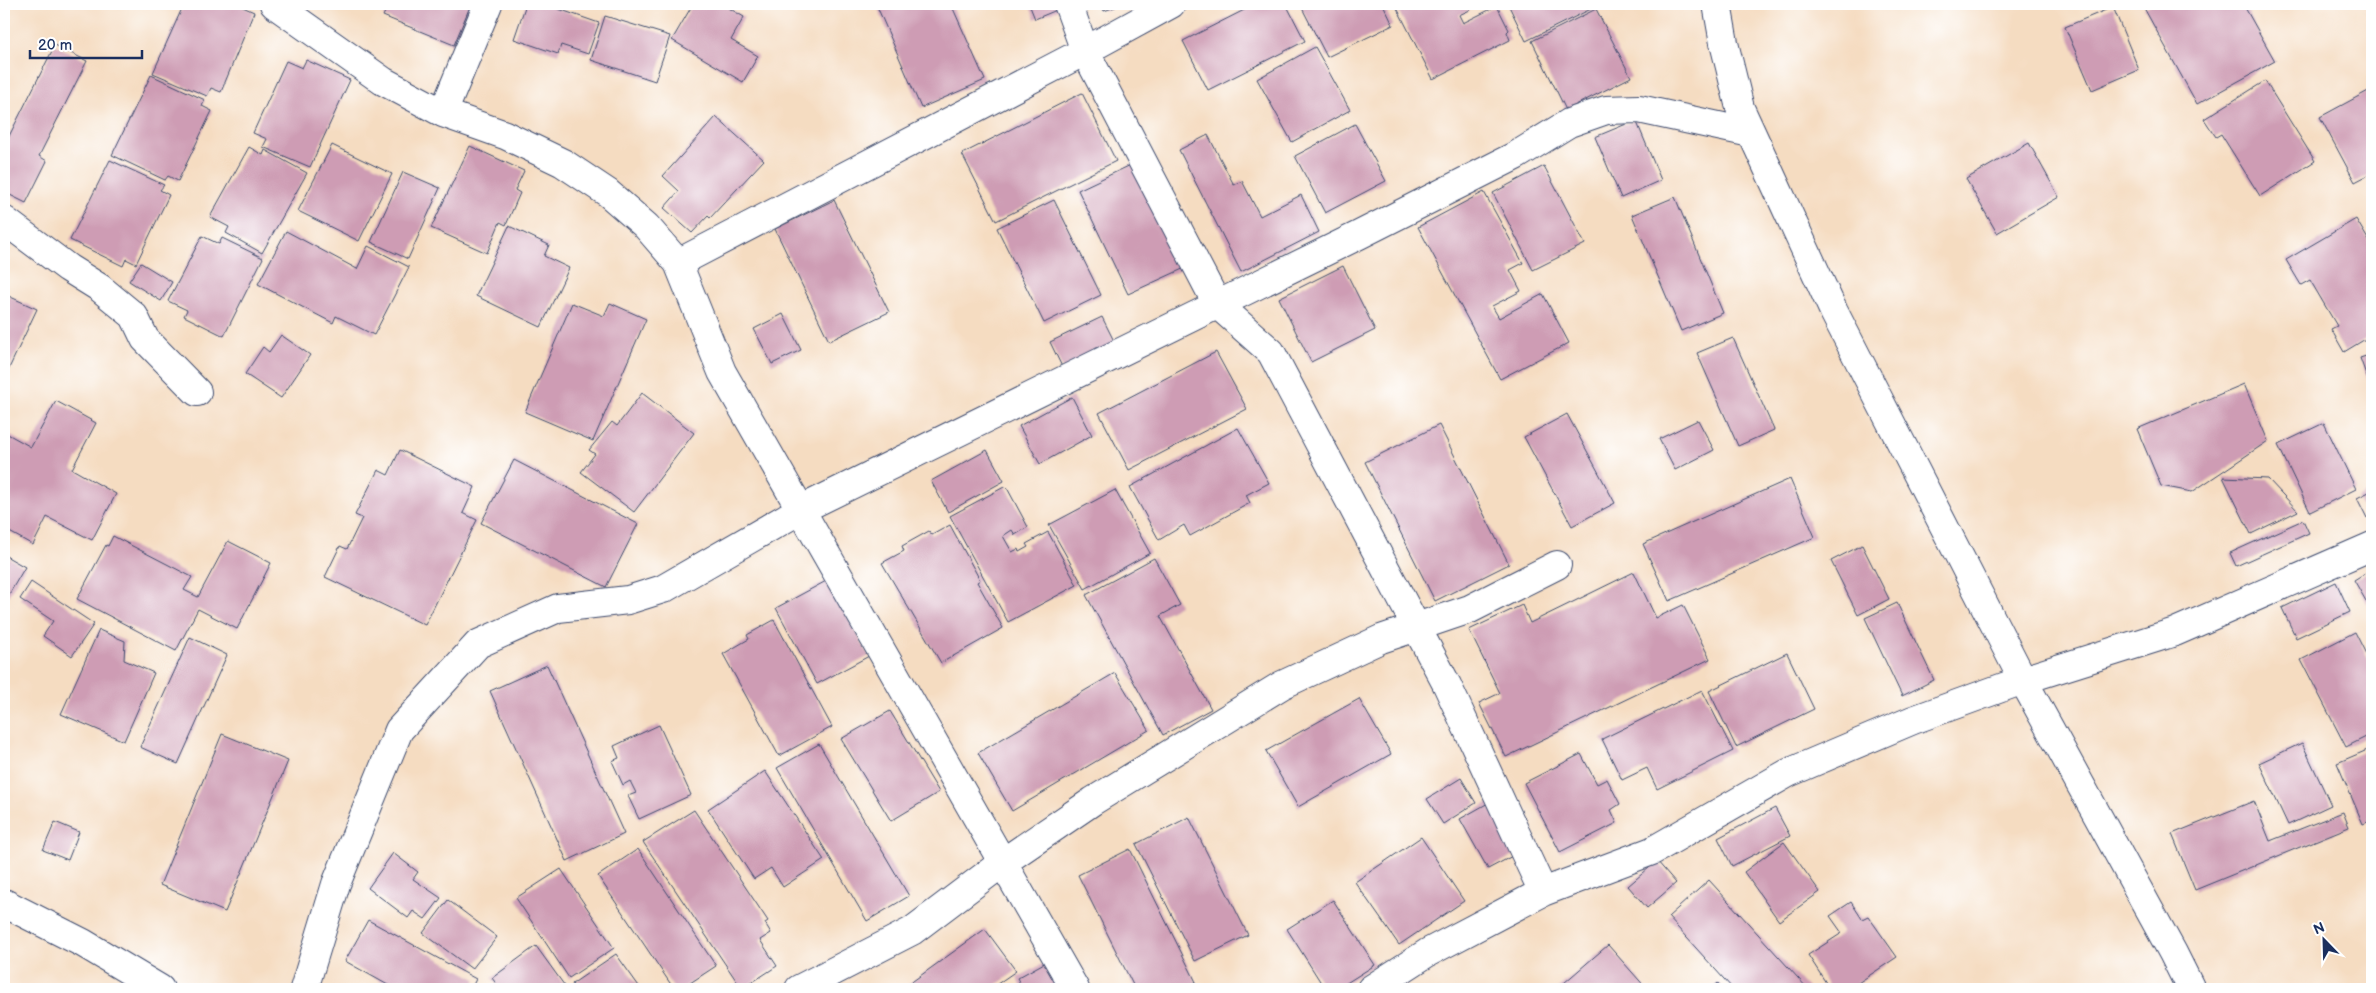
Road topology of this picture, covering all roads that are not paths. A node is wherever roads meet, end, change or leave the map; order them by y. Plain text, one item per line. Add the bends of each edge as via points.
1 (274, 4) edge
2 (488, 4) edge
3 (1068, 4) edge
4 (1171, 4) edge
5 (1717, 4) edge
6 (1085, 51) junction
7 (443, 113) junction
8 (1751, 133) junction
9 (4, 220) edge
10 (678, 263) junction
11 (1217, 304) junction
12 (197, 392) dead end
13 (800, 510) junction
14 (2372, 546) edge
15 (1557, 565) dead end
16 (2023, 680) junction
17 (1002, 863) junction
18 (1543, 892) junction
19 (4, 903) edge
20 (160, 989) edge
21 (304, 989) edge
22 (798, 989) edge
23 (1075, 989) edge
24 (1370, 989) edge
25 (2191, 989) edge

1 - 7 street via 383,80
2 - 7 street
3 - 6 street
4 - 6 street
5 - 8 street via 1740,108
6 - 10 street
6 - 11 street
7 - 10 street via 505,135 563,164 608,193 646,226
8 - 11 street via 1639,109 1606,110 1569,123 1517,155
8 - 16 street via 1834,312
9 - 12 street via 134,316 145,339
10 - 13 street via 722,372
11 - 13 street
11 - 18 street via 1272,352 1447,685
13 - 17 street
13 - 21 street via 663,589 628,600 558,608 478,644 399,730 336,884
14 - 16 street via 2174,632
15 - 17 street via 1470,608 1382,639 1282,685 1093,801
16 - 18 street via 1913,720 1788,773 1652,851
16 - 25 street
17 - 22 street via 912,931
17 - 23 street
18 - 24 street via 1427,953
19 - 20 street via 83,943

